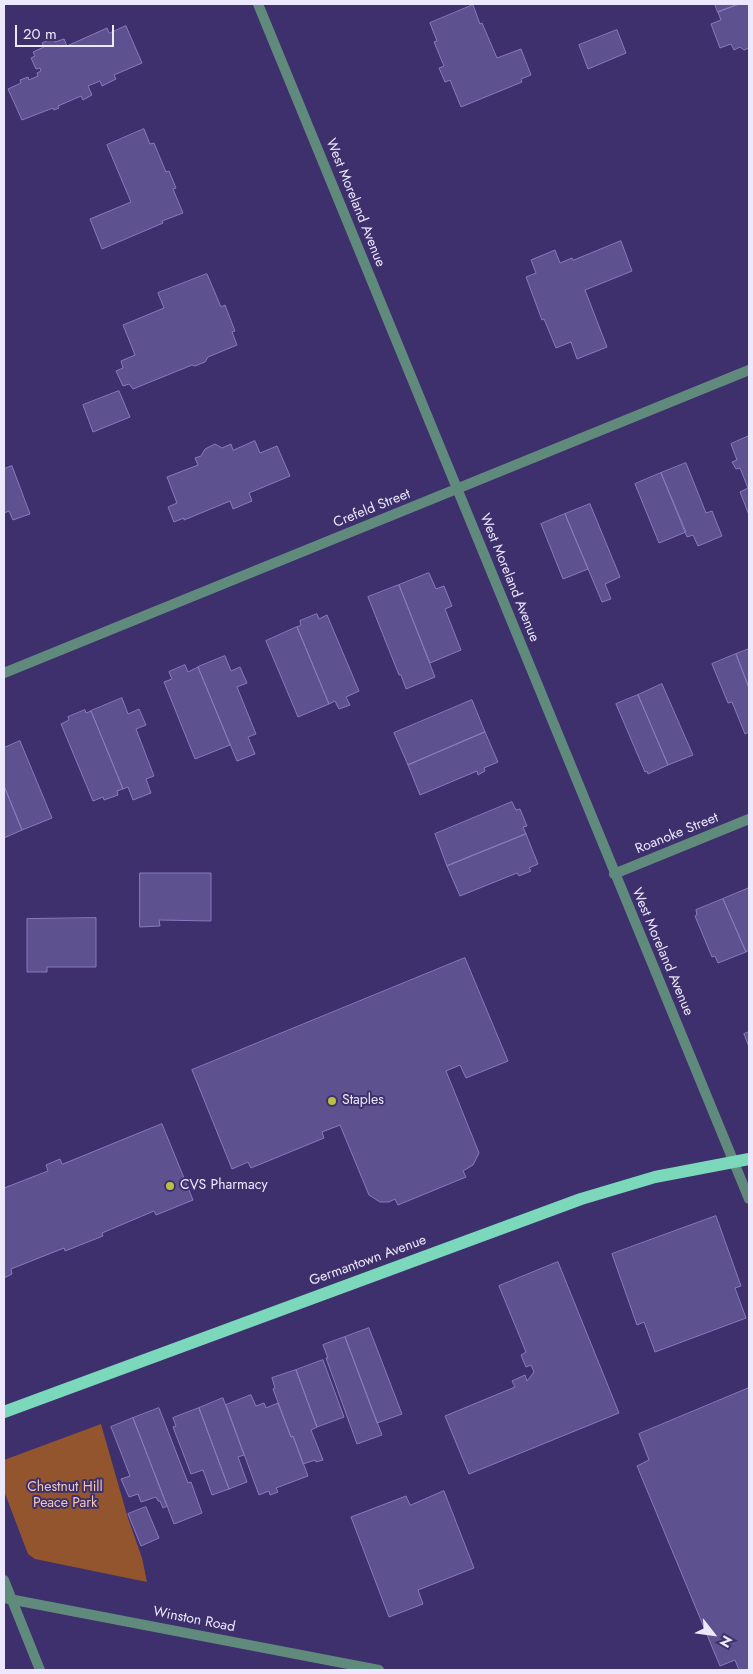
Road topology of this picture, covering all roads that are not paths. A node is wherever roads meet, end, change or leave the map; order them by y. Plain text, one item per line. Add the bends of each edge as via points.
1 (258, 4) edge
2 (749, 370) edge
3 (458, 489) junction
4 (4, 673) edge
5 (749, 819) edge
6 (614, 874) junction
7 (749, 1159) edge
8 (734, 1162) junction
9 (749, 1199) edge
10 (4, 1412) edge
11 (4, 1580) edge
12 (8, 1598) edge
13 (40, 1670) edge
14 (379, 1670) edge

1 - 3 street, West Moreland Avenue
2 - 3 street, Crefeld Street
3 - 4 street, Crefeld Street
3 - 6 street, West Moreland Avenue
5 - 6 street, Roanoke Street
6 - 8 street, West Moreland Avenue
7 - 8 main road, Germantown Avenue
8 - 9 street, West Moreland Avenue
8 - 10 main road, Germantown Avenue via 655,1177 581,1199
11 - 12 street
12 - 13 street
12 - 14 street, Winston Road

